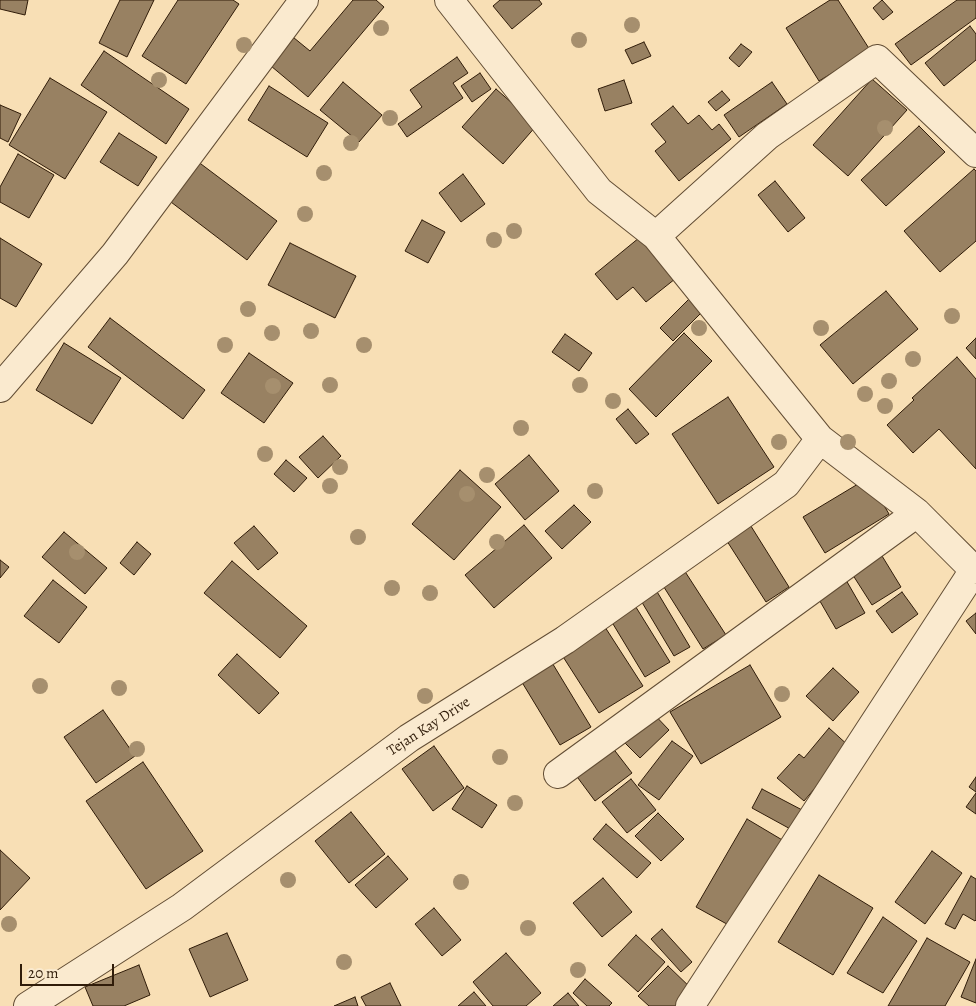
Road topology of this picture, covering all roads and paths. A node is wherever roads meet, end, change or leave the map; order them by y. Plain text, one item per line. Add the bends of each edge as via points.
1 (304, 0) edge
2 (449, 0) edge
3 (976, 153) edge
4 (656, 236) junction
5 (0, 388) edge
6 (820, 439) junction
7 (917, 512) junction
8 (975, 569) edge
9 (558, 774) dead end
10 (28, 1006) edge
11 (690, 1006) edge

1 - 5 street via 115,254
2 - 4 street via 599,190
3 - 4 street via 877,59 766,136
4 - 6 street
6 - 7 street
6 - 10 street, Tejan Kay Drive via 786,484 565,640 409,738 182,907
7 - 8 street
7 - 9 street
8 - 11 street

